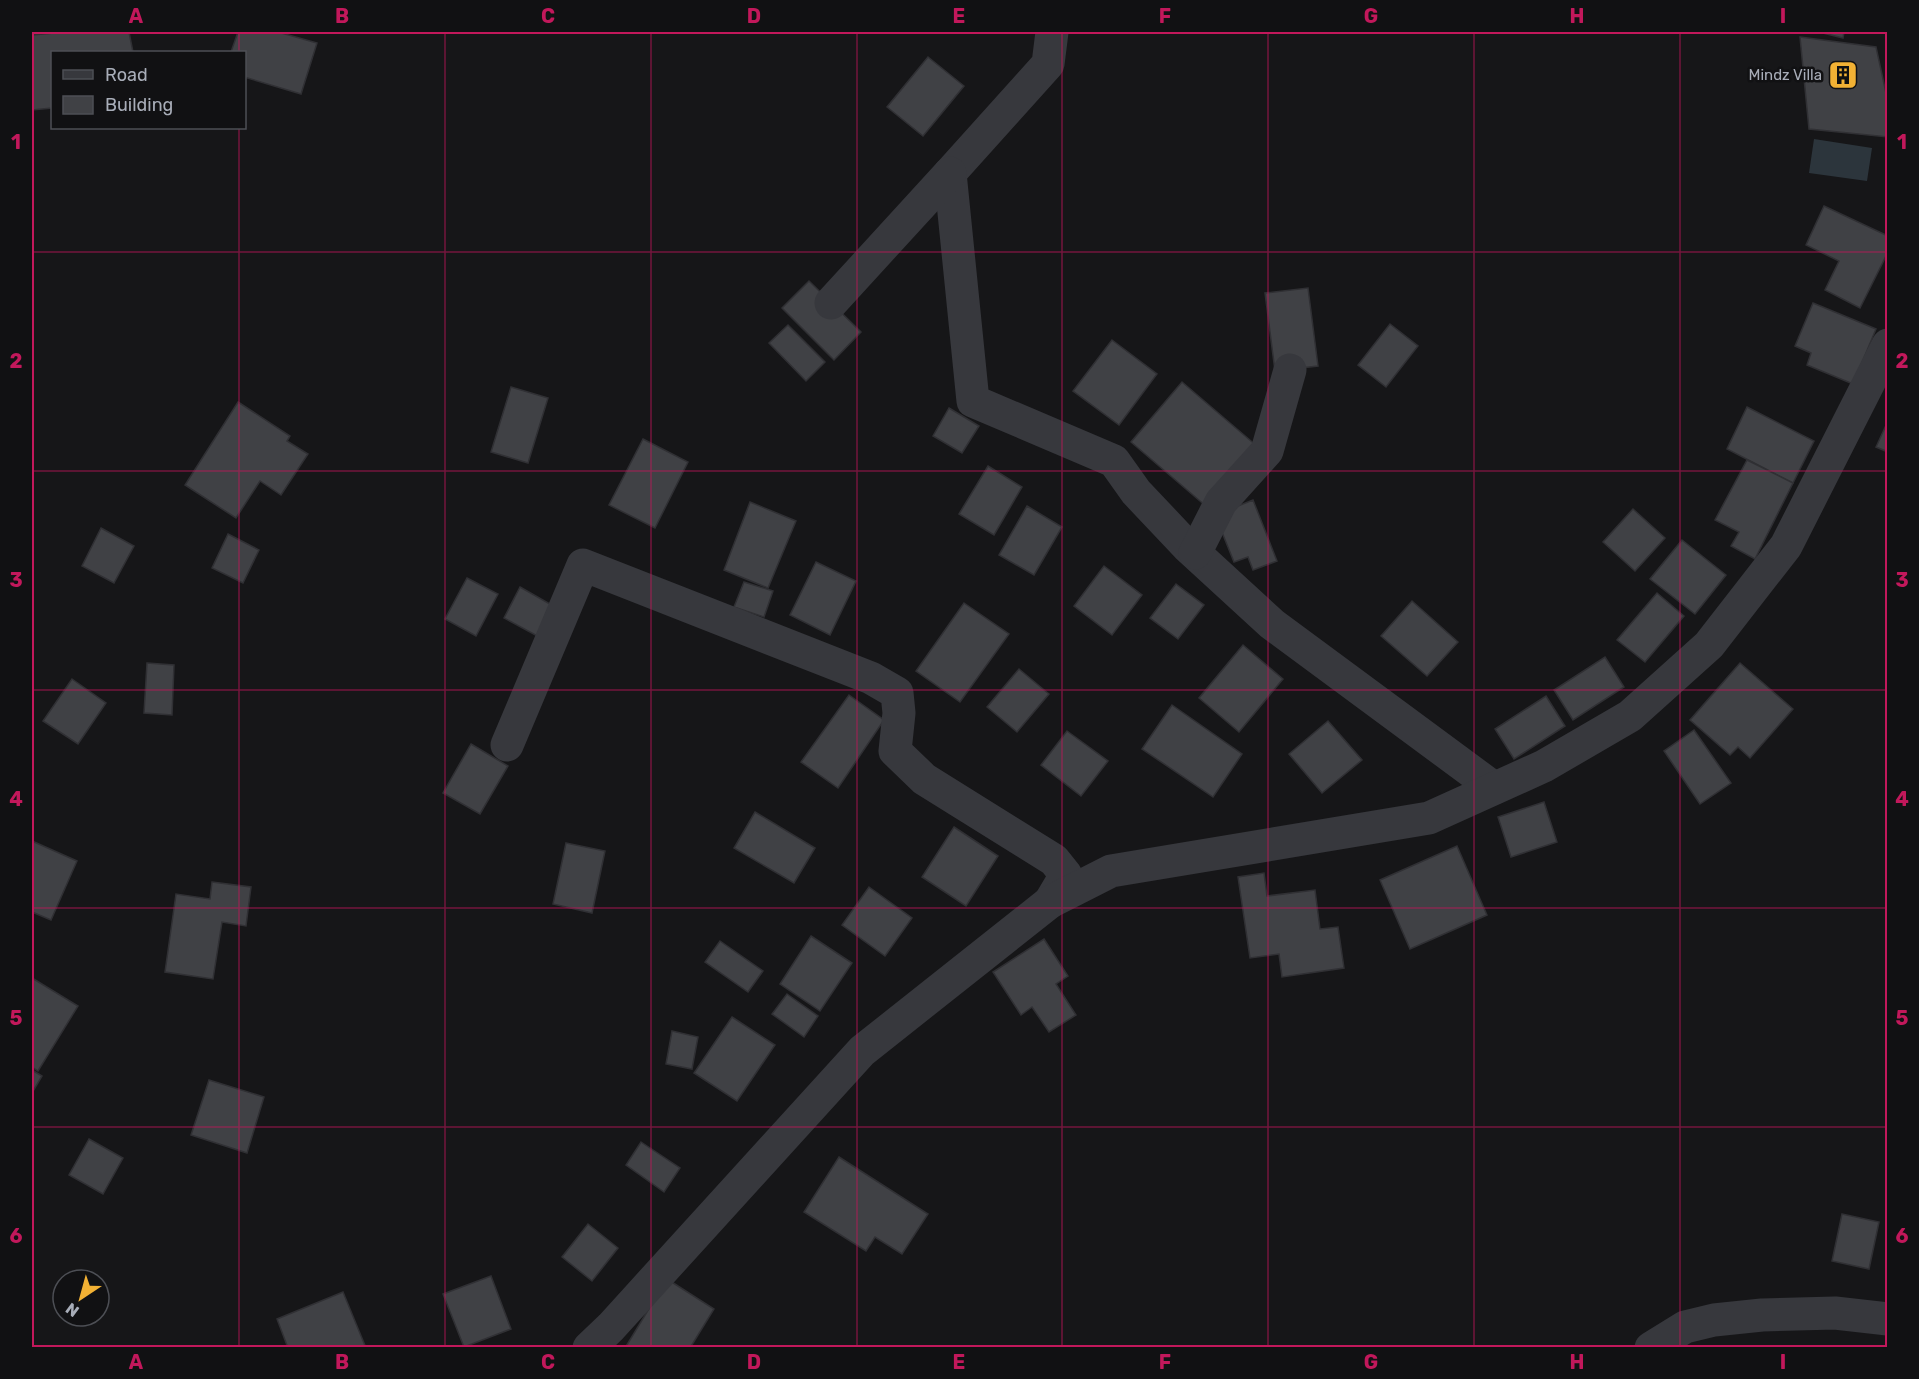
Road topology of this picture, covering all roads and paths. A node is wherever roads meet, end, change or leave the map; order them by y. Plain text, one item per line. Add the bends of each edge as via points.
1 (1052, 32) edge
2 (950, 173) junction
3 (831, 303) dead end
4 (1887, 345) edge
5 (1290, 370) dead end
6 (1195, 553) junction
7 (507, 745) dead end
8 (1494, 788) junction
9 (1050, 902) junction
10 (1887, 1319) edge
11 (589, 1347) edge
12 (1651, 1347) edge

1 - 2 street via 1048,64
2 - 3 street
2 - 6 street via 973,402 1114,461 1136,492
4 - 8 street via 1786,546 1709,645 1630,716 1544,766
5 - 6 street via 1267,452 1221,502
6 - 8 street via 1272,624
7 - 9 street via 583,565 871,678 897,693 895,751 924,779 1054,860 1066,875
8 - 9 street via 1429,818 1111,871
9 - 11 street via 862,1051
10 - 12 street via 1835,1313 1713,1320 1685,1327

